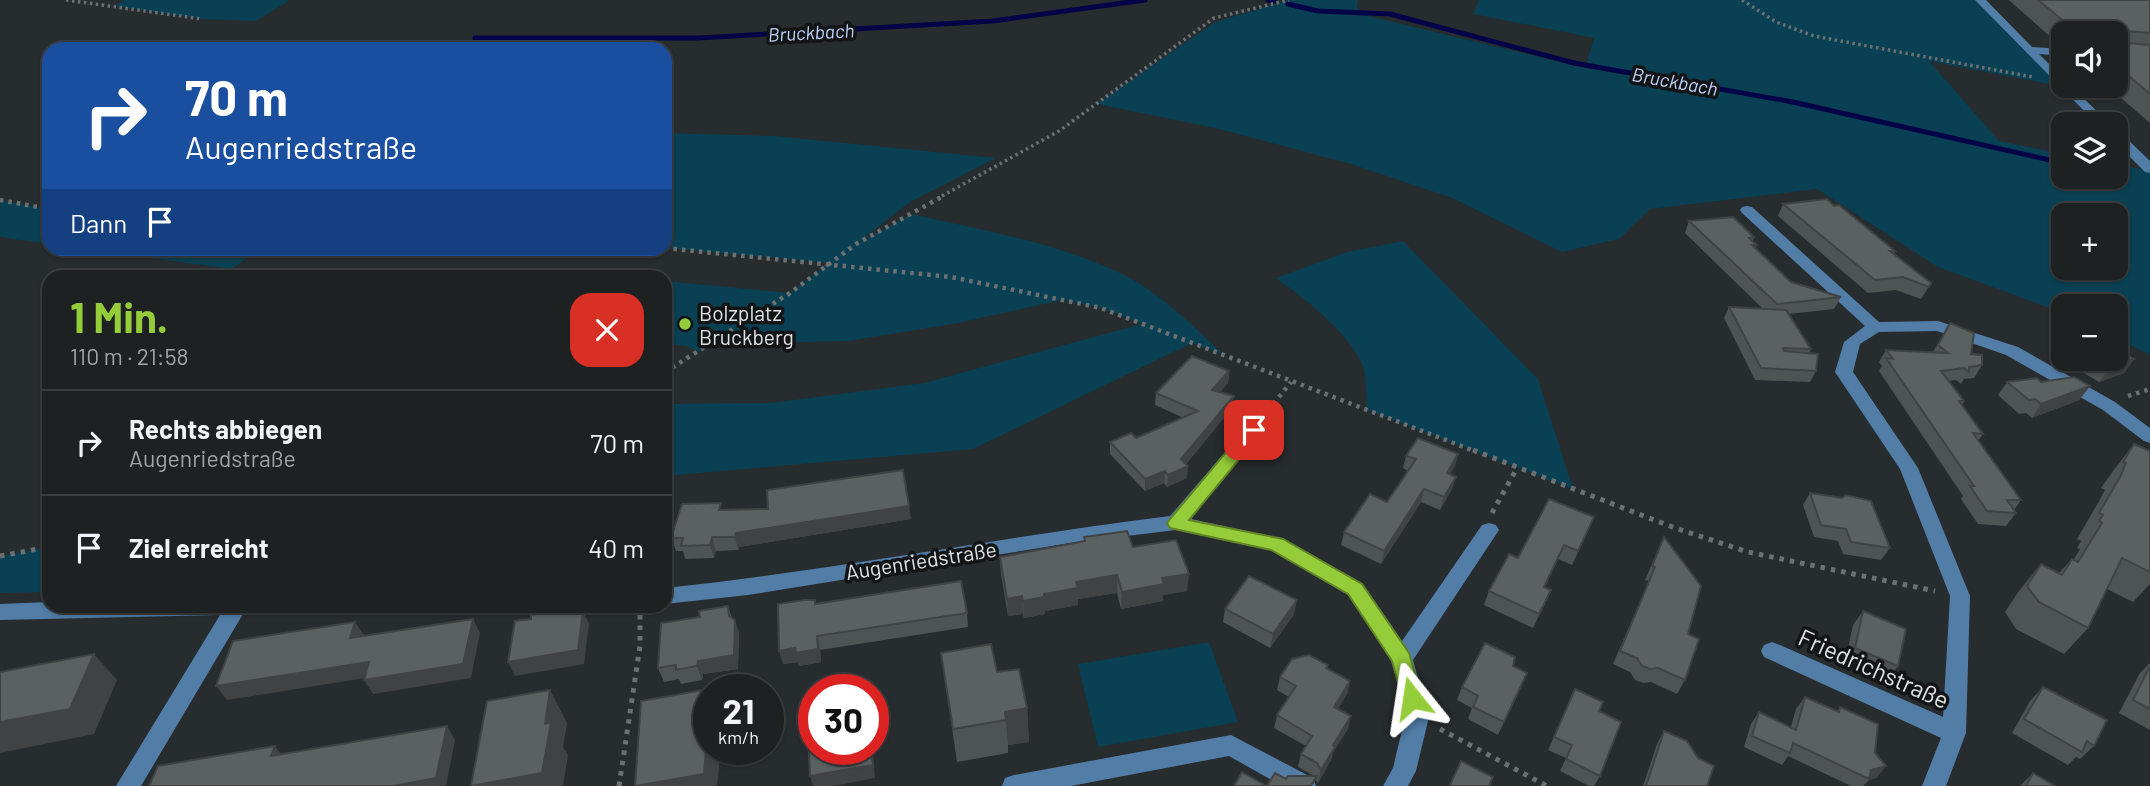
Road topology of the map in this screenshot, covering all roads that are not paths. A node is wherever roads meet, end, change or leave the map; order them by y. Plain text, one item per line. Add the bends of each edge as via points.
1 (1980, 0) edge
2 (2029, 50) junction
3 (2051, 51) edge
4 (2051, 73) edge
5 (2077, 98) edge
6 (2091, 112) edge
7 (2128, 148) edge
8 (2150, 169) edge
9 (1747, 210) dead end
10 (1875, 327) junction
11 (1254, 430) road end
12 (2150, 437) edge
13 (1176, 523) junction
14 (1489, 530) road end
15 (672, 595) edge
16 (42, 611) edge
17 (0, 612) edge
18 (233, 613) edge
19 (1772, 651) dead end
20 (1402, 659) junction
21 (1954, 733) junction
22 (128, 786) edge
23 (1014, 786) edge
24 (1304, 786) edge
25 (1395, 786) edge
26 (1934, 786) edge

1 - 2 street
2 - 3 street
2 - 4 street
5 - 6 street
7 - 8 street
9 - 10 street
10 - 12 street via 1938,326 2012,351 2109,406
10 - 21 street, Friedrichstraße via 1852,342 1844,372 1909,468 1960,596
11 - 13 street
13 - 15 street, Augenriedstraße
13 - 20 street, Augenriedstraße via 1276,544 1355,589
14 - 20 street
16 - 17 street
18 - 22 street
19 - 21 street, Friedrichstraße
20 - 25 street, Augenriedstraße via 1417,717 1404,771
21 - 26 street, Friedrichstraße
23 - 24 street via 1231,745

